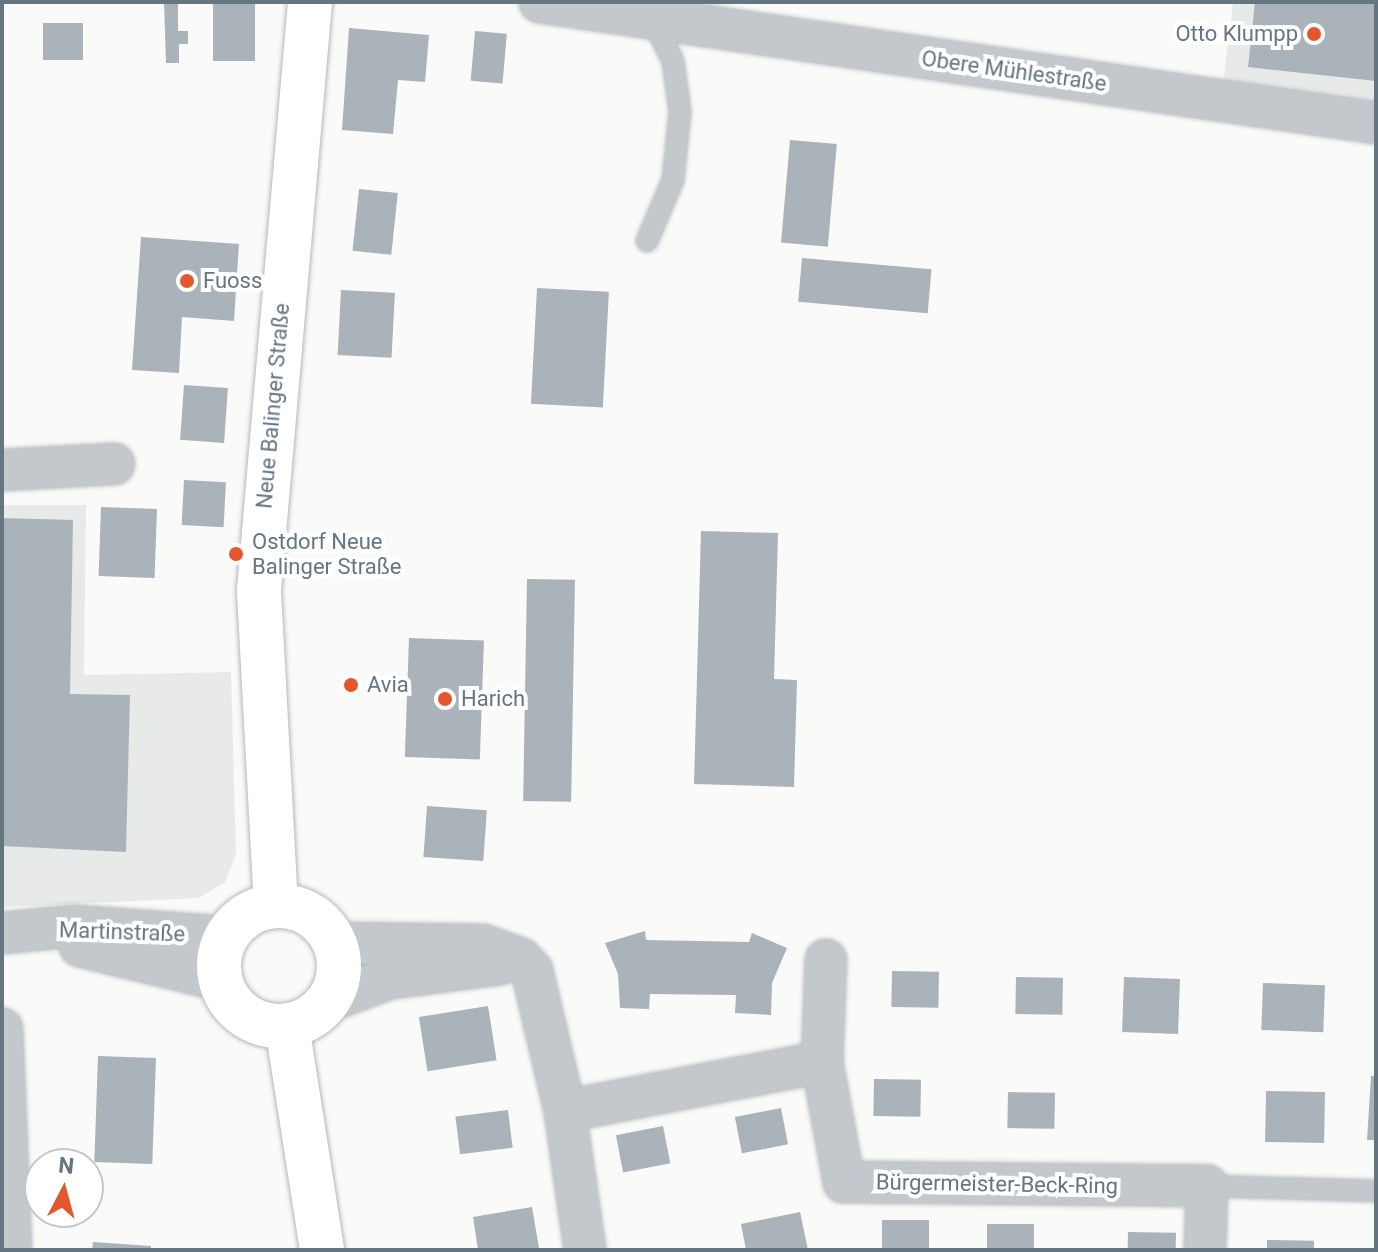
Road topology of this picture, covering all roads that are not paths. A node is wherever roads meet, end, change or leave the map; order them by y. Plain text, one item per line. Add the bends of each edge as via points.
1 (310, 2) edge
2 (540, 2) edge
3 (652, 19) junction
4 (1376, 123) edge
5 (647, 241) dead end
6 (114, 464) dead end
7 (2, 470) edge
8 (276, 906) junction
9 (10, 933) edge
10 (226, 937) junction
11 (336, 943) junction
12 (521, 959) junction
13 (826, 960) dead end
14 (221, 980) junction
15 (329, 1001) junction
16 (287, 1026) junction
17 (2, 1029) edge
18 (822, 1062) junction
19 (565, 1111) junction
20 (1207, 1186) junction
21 (1376, 1191) edge
22 (11, 1250) edge
23 (322, 1250) edge
24 (585, 1250) edge
25 (1205, 1250) edge

1 - 8 main road, Neue Balinger Straße via 259,590
2 - 3 street, Obere Mühlestraße
3 - 4 street, Obere Mühlestraße
3 - 5 lane via 673,61 680,112 673,180
6 - 7 street
8 - 10 main road via 252,912
8 - 11 main road via 298,908 318,920
9 - 10 street, Martinstraße via 74,926
9 - 14 street, Martinstraße
10 - 14 main road
11 - 12 street via 483,945
11 - 15 main road via 339,973
12 - 15 street via 390,978
12 - 19 street via 532,971 544,1005
13 - 18 street, Bürgermeister-Beck-Ring
14 - 16 main road via 242,1013 263,1024
15 - 16 main road via 309,1019
16 - 23 main road
17 - 22 street
18 - 19 street
18 - 20 street, Bürgermeister-Beck-Ring via 844,1182
19 - 24 street
20 - 21 lane
20 - 25 street

